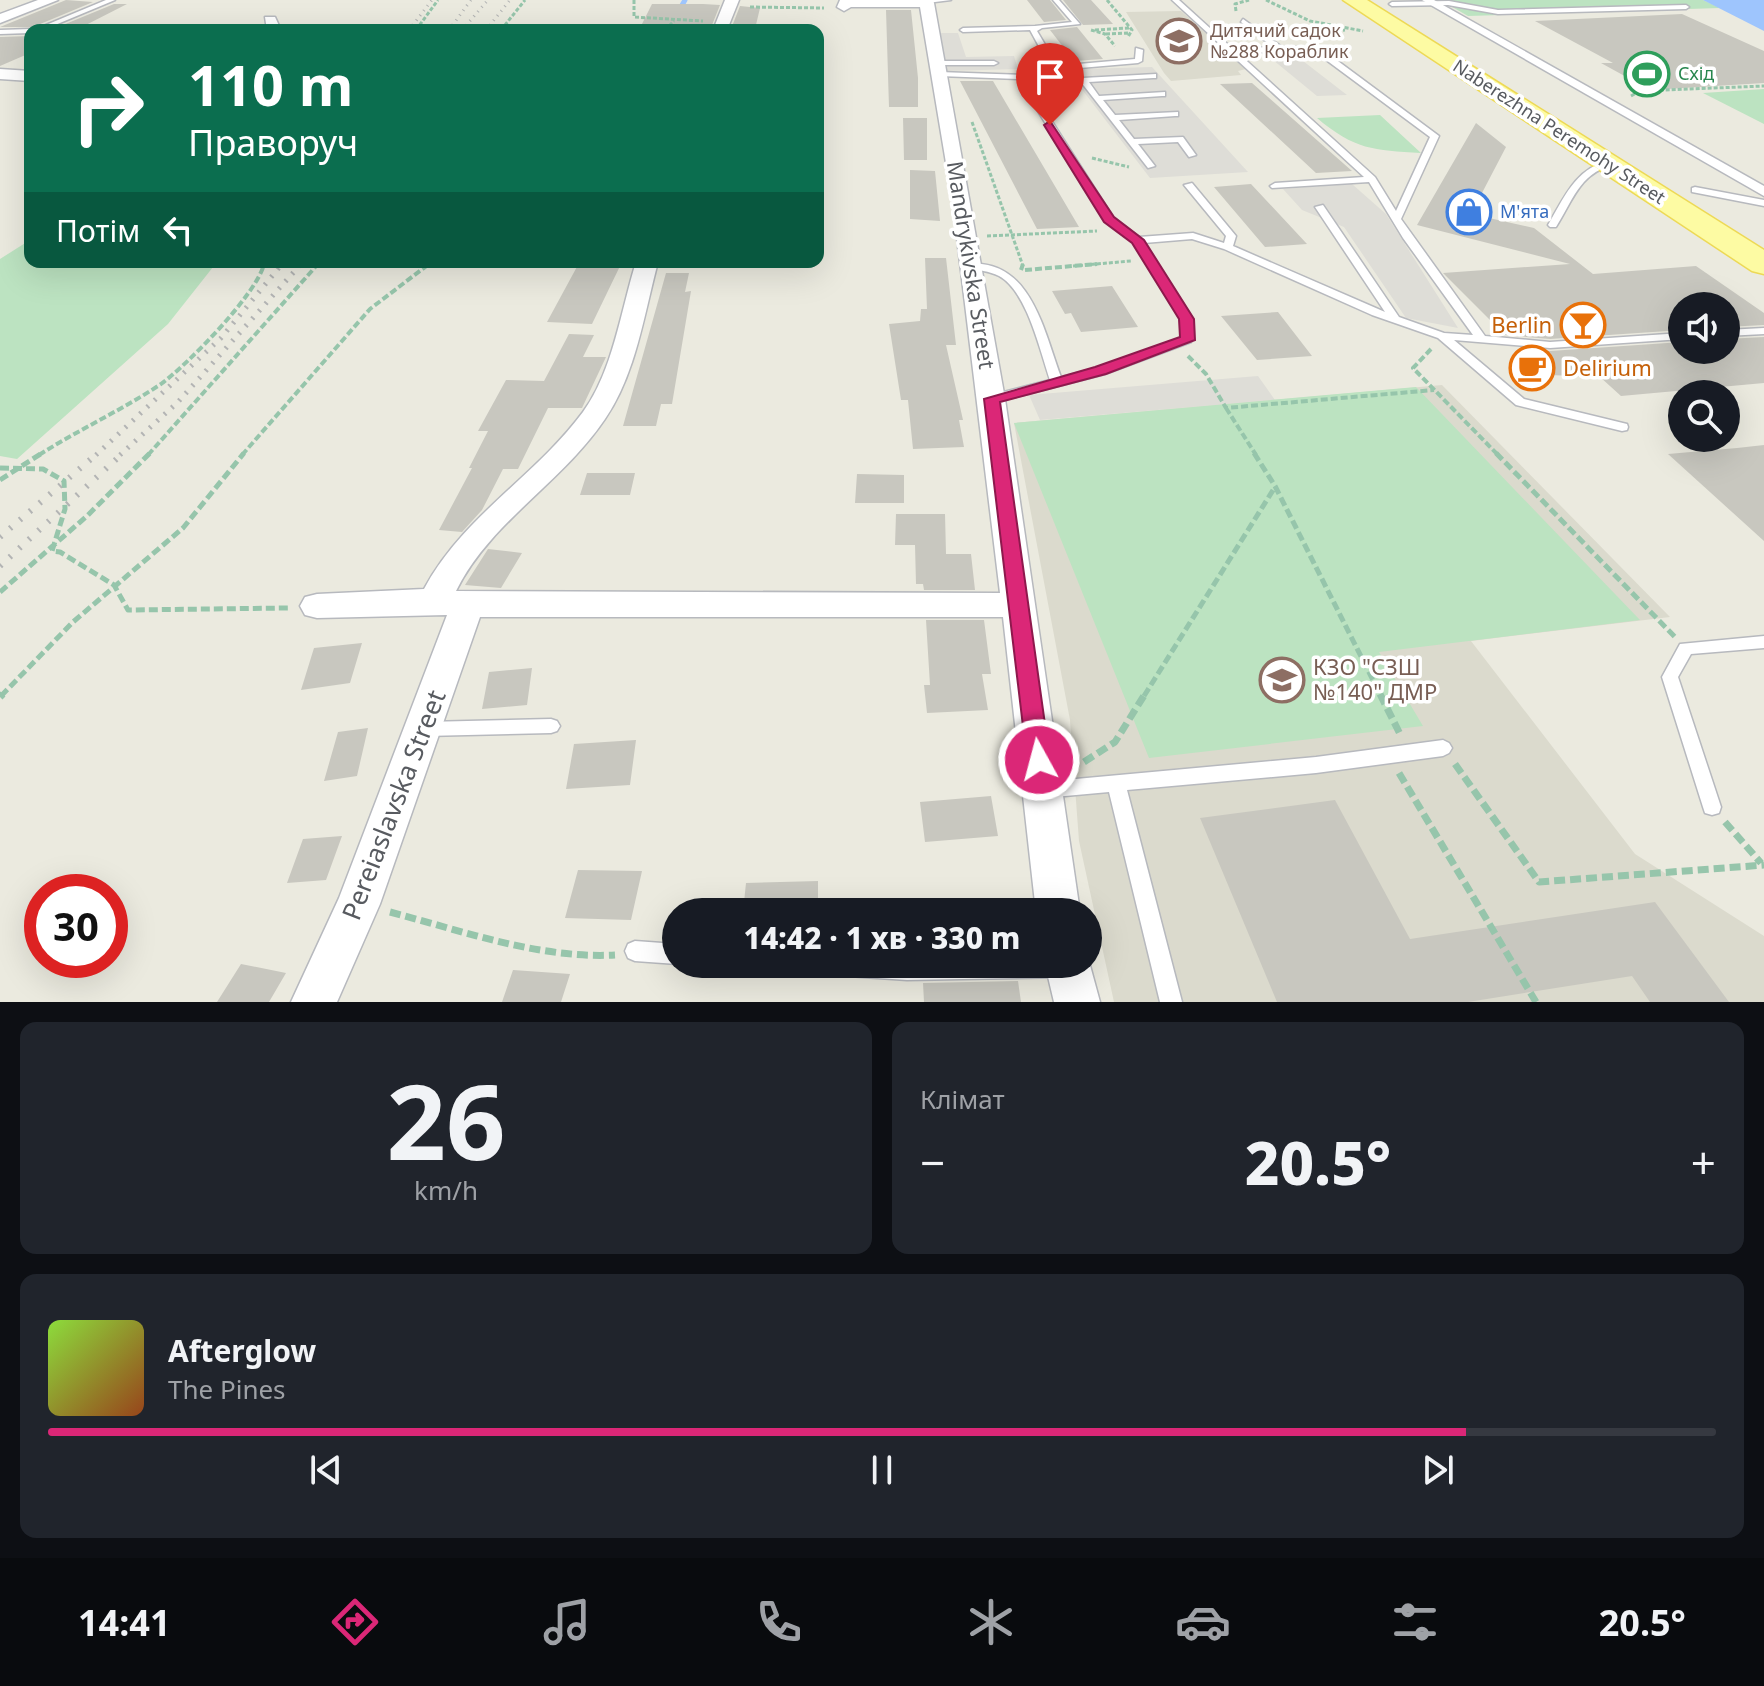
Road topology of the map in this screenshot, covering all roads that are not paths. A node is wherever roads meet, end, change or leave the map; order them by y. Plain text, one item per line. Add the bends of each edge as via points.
1 (51, 0) edge
2 (112, 0) edge
3 (732, 0) edge
4 (948, 0) edge
5 (1056, 0) edge
6 (1175, 0) edge
7 (1353, 0) edge
8 (927, 1) edge
9 (1473, 1) edge
10 (1388, 2) edge
11 (1430, 2) edge
12 (1449, 3) junction
13 (844, 7) dead end
14 (1686, 7) dead end
15 (0, 19) edge
16 (1243, 21) dead end
17 (52, 24) edge
18 (722, 24) edge
19 (1036, 28) junction
20 (963, 30) dead end
21 (24, 31) edge
22 (0, 32) edge
23 (1280, 49) junction
24 (1139, 50) road end
25 (1232, 51) junction
26 (994, 63) dead end
27 (942, 71) junction
28 (0, 74) edge
29 (1027, 75) junction
30 (24, 76) edge
31 (1153, 76) dead end
32 (1083, 80) junction
33 (1162, 94) dead end
34 (1098, 98) junction
35 (1175, 114) dead end
36 (1113, 118) junction
37 (1133, 142) junction
38 (1192, 155) dead end
39 (1608, 164) junction
40 (1151, 166) road end
41 (1372, 179) junction
42 (1189, 185) dead end
43 (1275, 186) dead end
44 (1695, 190) junction
45 (1764, 192) edge
46 (1764, 203) edge
47 (1320, 207) dead end
48 (1398, 217) junction
49 (1553, 225) dead end
50 (1764, 232) edge
51 (1137, 240) junction
52 (1228, 247) junction
53 (1764, 264) edge
54 (972, 266) junction
55 (645, 268) edge
56 (1396, 321) junction
57 (1764, 331) edge
58 (1740, 332) edge
59 (1443, 336) junction
60 (1668, 337) edge
61 (1483, 341) junction
62 (1057, 382) junction
63 (992, 399) junction
64 (1622, 427) dead end
65 (451, 603) junction
66 (1018, 605) junction
67 (317, 606) road end
68 (1764, 642) edge
69 (551, 726) dead end
70 (424, 729) junction
71 (1443, 748) road end
72 (1116, 785) junction
73 (1043, 790) junction
74 (1712, 807) road end
75 (1056, 898) edge
76 (635, 951) road end
77 (662, 953) edge
78 (314, 1002) edge
79 (1171, 1002) edge

1 - 15 street
2 - 17 lane
3 - 18 street
4 - 8 lane
5 - 19 lane via 1077,24
6 - 25 lane
7 - 39 main road, Naberezhna Peremohy Street
8 - 13 street
8 - 27 street, Mandrykivska Street
9 - 12 lane
10 - 11 lane
10 - 44 main road, Naberezhna Peremohy Street
11 - 12 lane
11 - 45 street, Naberezhna Peremohy Street
12 - 14 lane via 1498,12
16 - 23 lane
19 - 20 lane
19 - 29 lane via 1046,53 1025,62
21 - 22 lane
23 - 25 lane
23 - 48 lane via 1316,49 1435,136
24 - 29 lane via 1138,61
25 - 41 lane
26 - 27 lane
27 - 29 lane
27 - 54 street, Mandrykivska Street
28 - 30 street
29 - 32 lane
29 - 51 lane via 1109,219
31 - 32 lane
32 - 34 lane
33 - 34 lane
34 - 36 lane
35 - 36 lane
36 - 37 lane
37 - 38 lane via 1180,139
37 - 40 lane
39 - 49 lane via 1586,171
39 - 53 main road, Naberezhna Peremohy Street
41 - 43 lane
41 - 48 lane
42 - 52 lane via 1231,236
44 - 46 lane
44 - 50 main road, Naberezhna Peremohy Street
47 - 56 lane
48 - 61 lane
51 - 52 lane via 1193,236
51 - 62 lane via 1187,319 1187,340
52 - 56 lane
54 - 62 lane via 1001,273 1013,282
54 - 63 street, Mandrykivska Street
55 - 65 street, Pereiaslavska Street via 595,415 470,541
56 - 59 lane
57 - 58 lane
59 - 61 lane
59 - 64 lane via 1520,402
60 - 61 lane via 1550,345
62 - 63 lane
63 - 66 street, Mandrykivska Street
65 - 66 street
65 - 67 street
65 - 70 street, Pereiaslavska Street
66 - 73 street, Mandrykivska Street
68 - 74 lane via 1686,648 1670,677
69 - 70 lane
70 - 78 street, Pereiaslavska Street via 358,904
71 - 72 lane
72 - 73 lane
72 - 79 lane
73 - 75 street, Mandrykivska Street
76 - 77 lane

